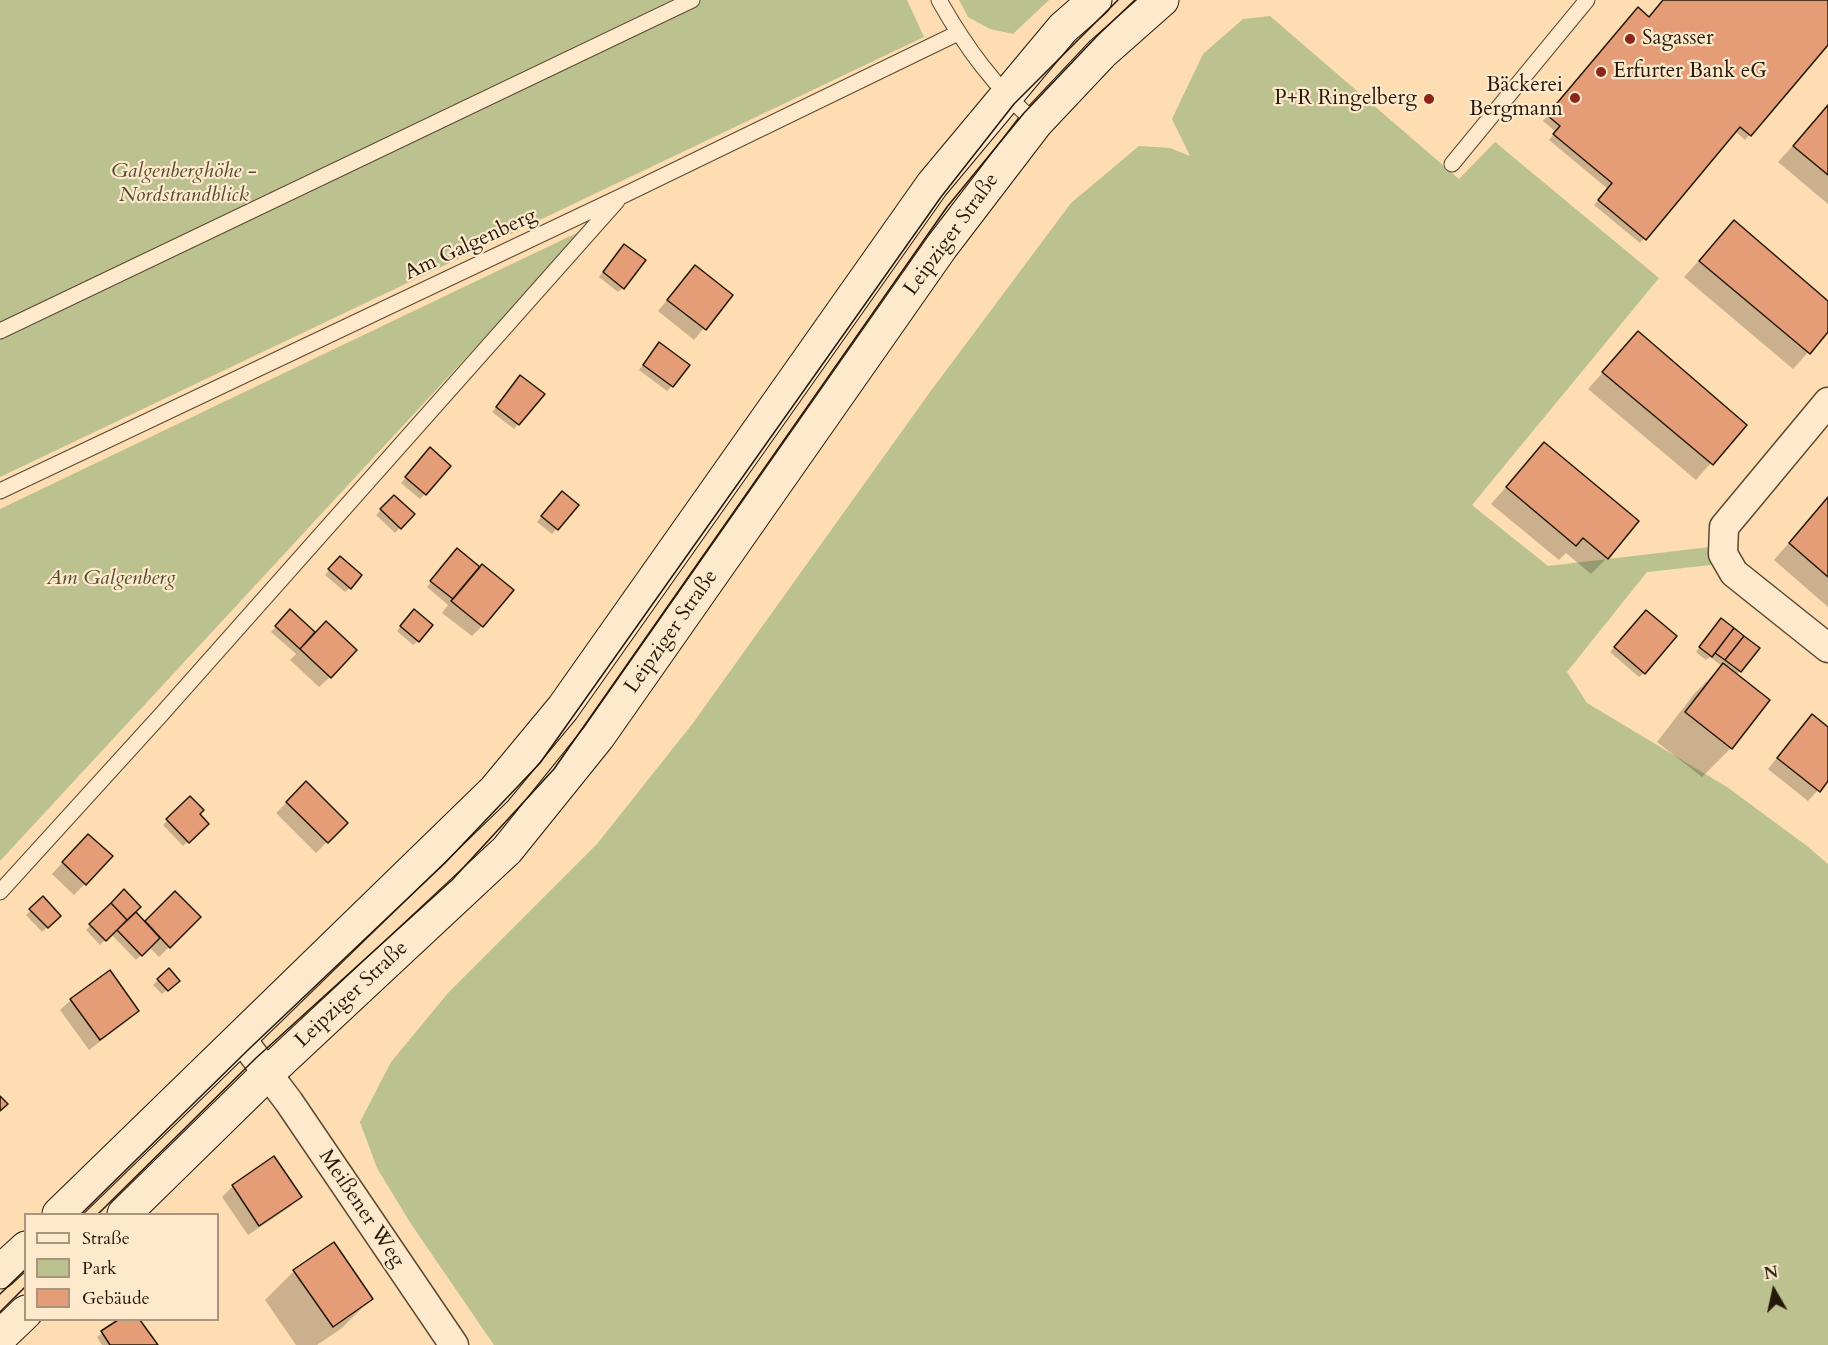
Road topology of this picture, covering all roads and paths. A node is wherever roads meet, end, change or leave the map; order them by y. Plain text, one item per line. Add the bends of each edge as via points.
1 (692, 0) edge
2 (939, 0) edge
3 (1095, 0) edge
4 (1162, 0) edge
5 (1581, 2) edge
6 (958, 33) junction
7 (1007, 95) junction
8 (1036, 123) junction
9 (1452, 164) dead end
10 (622, 196) junction
11 (0, 331) edge
12 (1828, 402) edge
13 (0, 491) edge
14 (1828, 648) edge
15 (0, 892) edge
16 (240, 1037) junction
17 (267, 1074) junction
18 (61, 1213) edge
19 (126, 1213) edge
20 (24, 1250) edge
21 (0, 1272) edge
22 (24, 1314) edge
23 (0, 1337) edge
24 (454, 1345) edge

1 - 11 lane
2 - 6 lane
3 - 7 main road, Leipziger Straße via 1064,28
4 - 8 main road, Leipziger Straße via 1102,53
5 - 9 lane
6 - 7 lane
6 - 10 lane, Am Galgenberg
7 - 8 lane
7 - 16 main road, Leipziger Straße via 932,185 563,708 495,790
8 - 17 main road, Leipziger Straße via 942,246 598,737 507,850
10 - 13 lane, Am Galgenberg
10 - 15 lane
12 - 14 street via 1724,527 1723,554 1734,573
16 - 17 street, Meißener Weg
16 - 18 main road, Leipziger Straße
17 - 19 main road, Leipziger Straße
17 - 24 street, Meißener Weg
20 - 21 main road
22 - 23 main road

